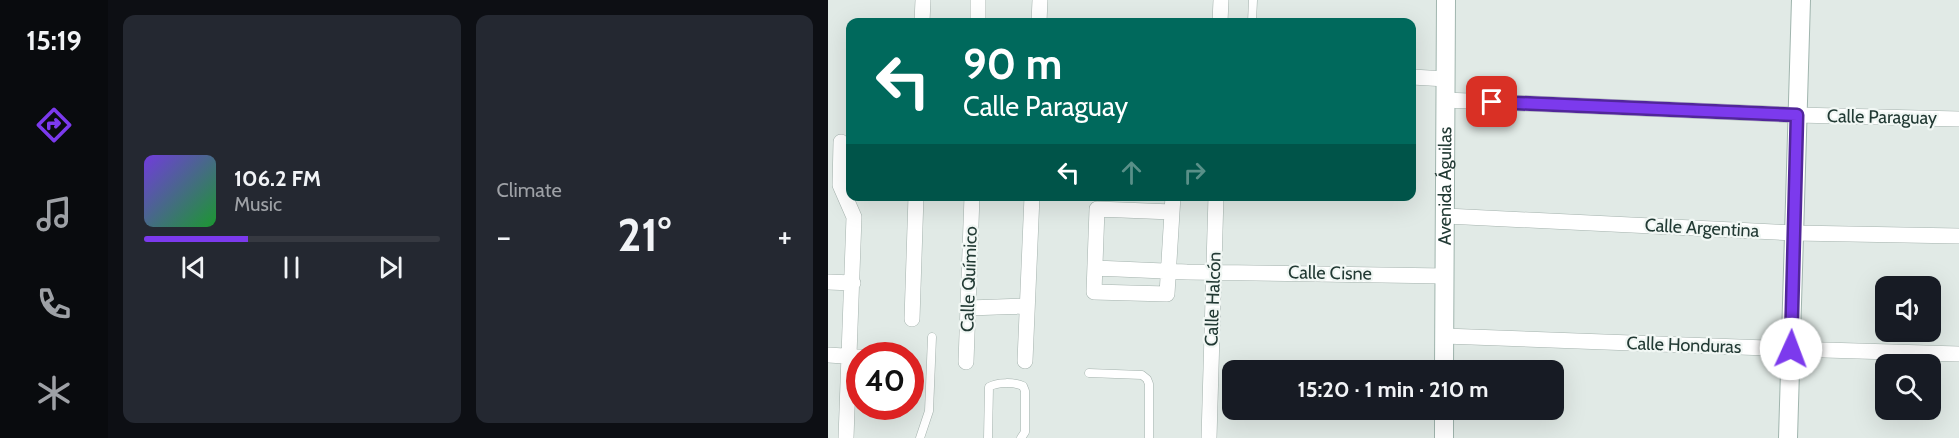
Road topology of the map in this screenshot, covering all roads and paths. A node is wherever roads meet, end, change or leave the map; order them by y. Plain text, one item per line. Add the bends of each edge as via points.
1 (923, 0) edge
2 (978, 0) edge
3 (1040, 0) edge
4 (1221, 0) edge
5 (1253, 0) edge
6 (1446, 0) edge
7 (1801, 0) edge
8 (922, 18) edge
9 (978, 18) edge
10 (1039, 18) edge
11 (1220, 18) edge
12 (1252, 18) edge
13 (1416, 77) edge
14 (1446, 79) junction
15 (1445, 100) junction
16 (1797, 115) junction
17 (1959, 119) edge
18 (841, 142) dead end
19 (846, 199) edge
20 (847, 201) edge
21 (916, 201) edge
22 (972, 201) edge
23 (1032, 201) edge
24 (1216, 201) edge
25 (1173, 204) edge
26 (1446, 216) junction
27 (1795, 233) junction
28 (1959, 237) edge
29 (1095, 268) junction
30 (1169, 270) junction
31 (1215, 271) junction
32 (1445, 276) junction
33 (828, 282) edge
34 (853, 283) junction
35 (1026, 306) junction
36 (969, 308) junction
37 (912, 319) dead end
38 (1444, 336) junction
39 (932, 337) dead end
40 (855, 342) edge
41 (1791, 349) junction
42 (1959, 354) edge
43 (828, 355) edge
44 (846, 356) edge
45 (1444, 360) edge
46 (1025, 361) dead end
47 (966, 362) dead end
48 (1089, 373) dead end
49 (848, 420) edge
50 (1444, 420) edge
51 (846, 438) edge
52 (920, 438) edge
53 (988, 438) edge
54 (1021, 438) edge
55 (1149, 438) edge
56 (1209, 438) edge
57 (1444, 438) edge
58 (1788, 438) edge

1 - 8 street
2 - 9 street
3 - 10 street
4 - 11 street
5 - 12 lane
6 - 14 street, Avenida Águilas
7 - 16 street
13 - 14 street
14 - 15 street, Avenida Águilas
15 - 16 street, Calle Paraguay
15 - 26 street, Avenida Águilas
16 - 17 street, Calle Paraguay
16 - 27 street
18 - 19 street via 840,185
20 - 34 street via 854,217
21 - 37 street
22 - 36 street, Calle Químico
23 - 35 street
24 - 31 street, Calle Halcón
25 - 29 street via 1097,209
25 - 30 street
26 - 27 street, Calle Argentina
26 - 32 street, Avenida Águilas
27 - 28 street, Calle Argentina
27 - 41 street
29 - 30 street, Calle Cisne
29 - 30 street via 1094,292 1167,294
30 - 31 street, Calle Cisne
31 - 32 street, Calle Cisne
31 - 56 street, Calle Halcón
32 - 38 street, Avenida Águilas
33 - 34 street
34 - 40 street
35 - 36 street
35 - 46 street
36 - 47 street, Calle Químico
38 - 41 street, Calle Honduras
38 - 45 street, Avenida Águilas
39 - 52 lane via 929,411
41 - 42 street, Calle Honduras
41 - 58 street
43 - 44 street
48 - 55 lane via 1142,375 1147,379
49 - 51 street
50 - 57 street
53 - 54 lane via 988,390 996,384 1018,384 1024,388 1025,432

